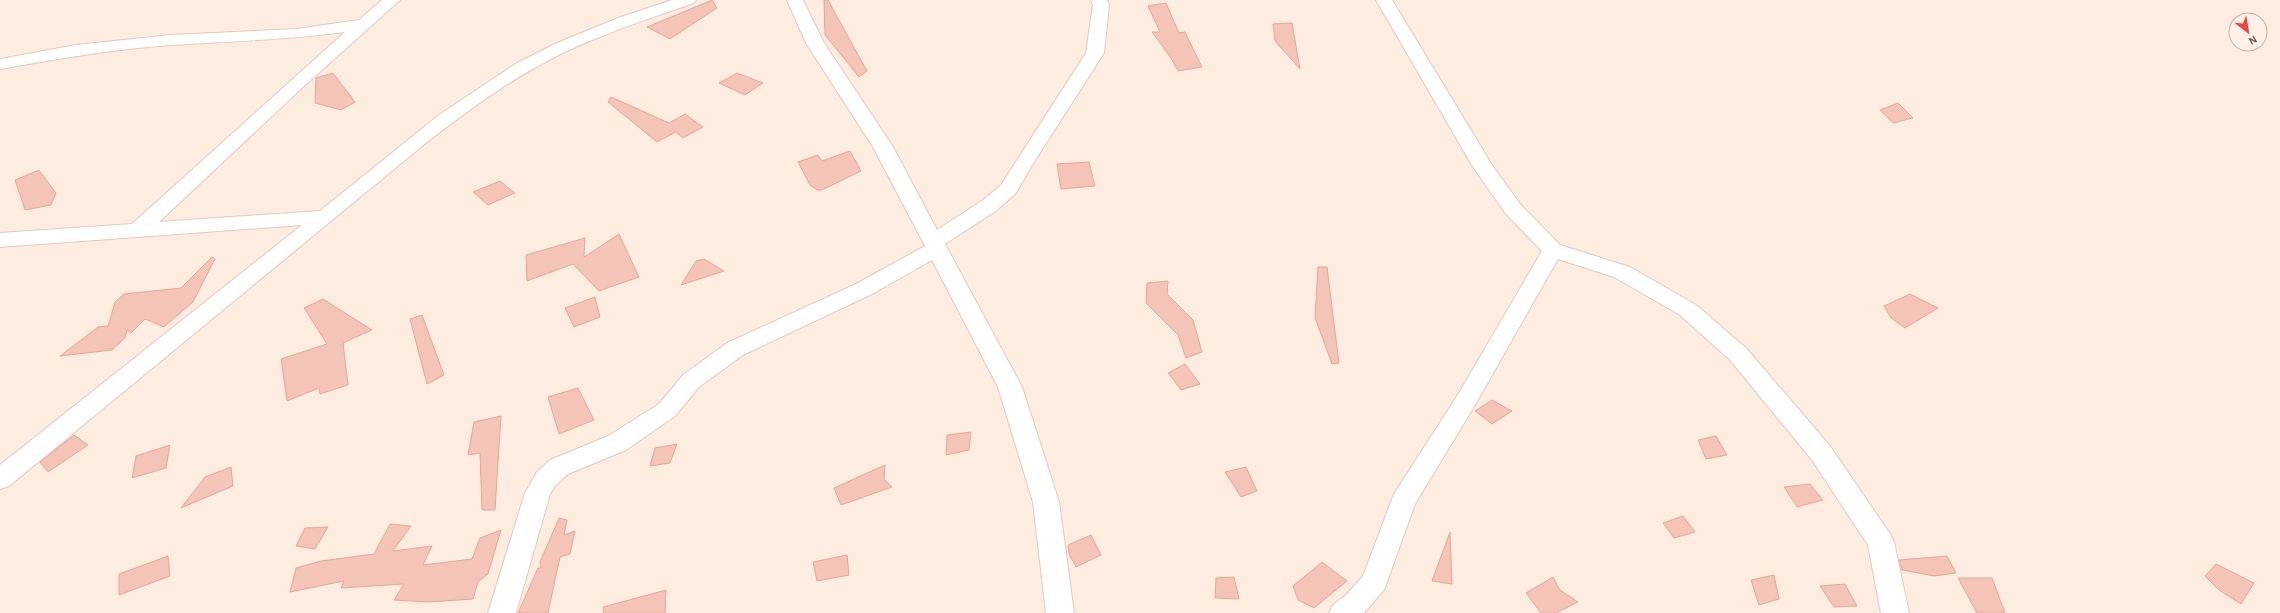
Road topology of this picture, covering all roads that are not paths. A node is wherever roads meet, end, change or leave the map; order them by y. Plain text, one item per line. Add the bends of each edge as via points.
1 (392, 0) edge
2 (688, 0) edge
3 (795, 0) edge
4 (1099, 0) edge
5 (1384, 0) edge
6 (362, 25) junction
7 (0, 64) edge
8 (325, 217) junction
9 (139, 229) junction
10 (0, 240) edge
11 (936, 245) junction
12 (1553, 250) junction
13 (0, 479) edge
14 (502, 613) edge
15 (1060, 613) edge
16 (1343, 613) edge
17 (1895, 613) edge

1 - 6 street
2 - 8 street via 581,37 522,67 436,124
3 - 11 street via 815,43 882,147
4 - 11 street via 1101,5 1095,53 1009,189
5 - 12 street via 1484,167 1513,209
6 - 7 street via 296,34 171,40 76,50
6 - 9 street
8 - 9 street
8 - 13 street via 104,391
9 - 10 street
11 - 14 street via 864,289 734,349 691,381 667,410 617,443 559,467 546,479 538,494
11 - 15 street via 1010,387 1046,502
12 - 16 street via 1468,399 1403,501 1374,582 1356,604
12 - 17 street via 1622,272 1688,310 1738,354 1821,453 1881,542

